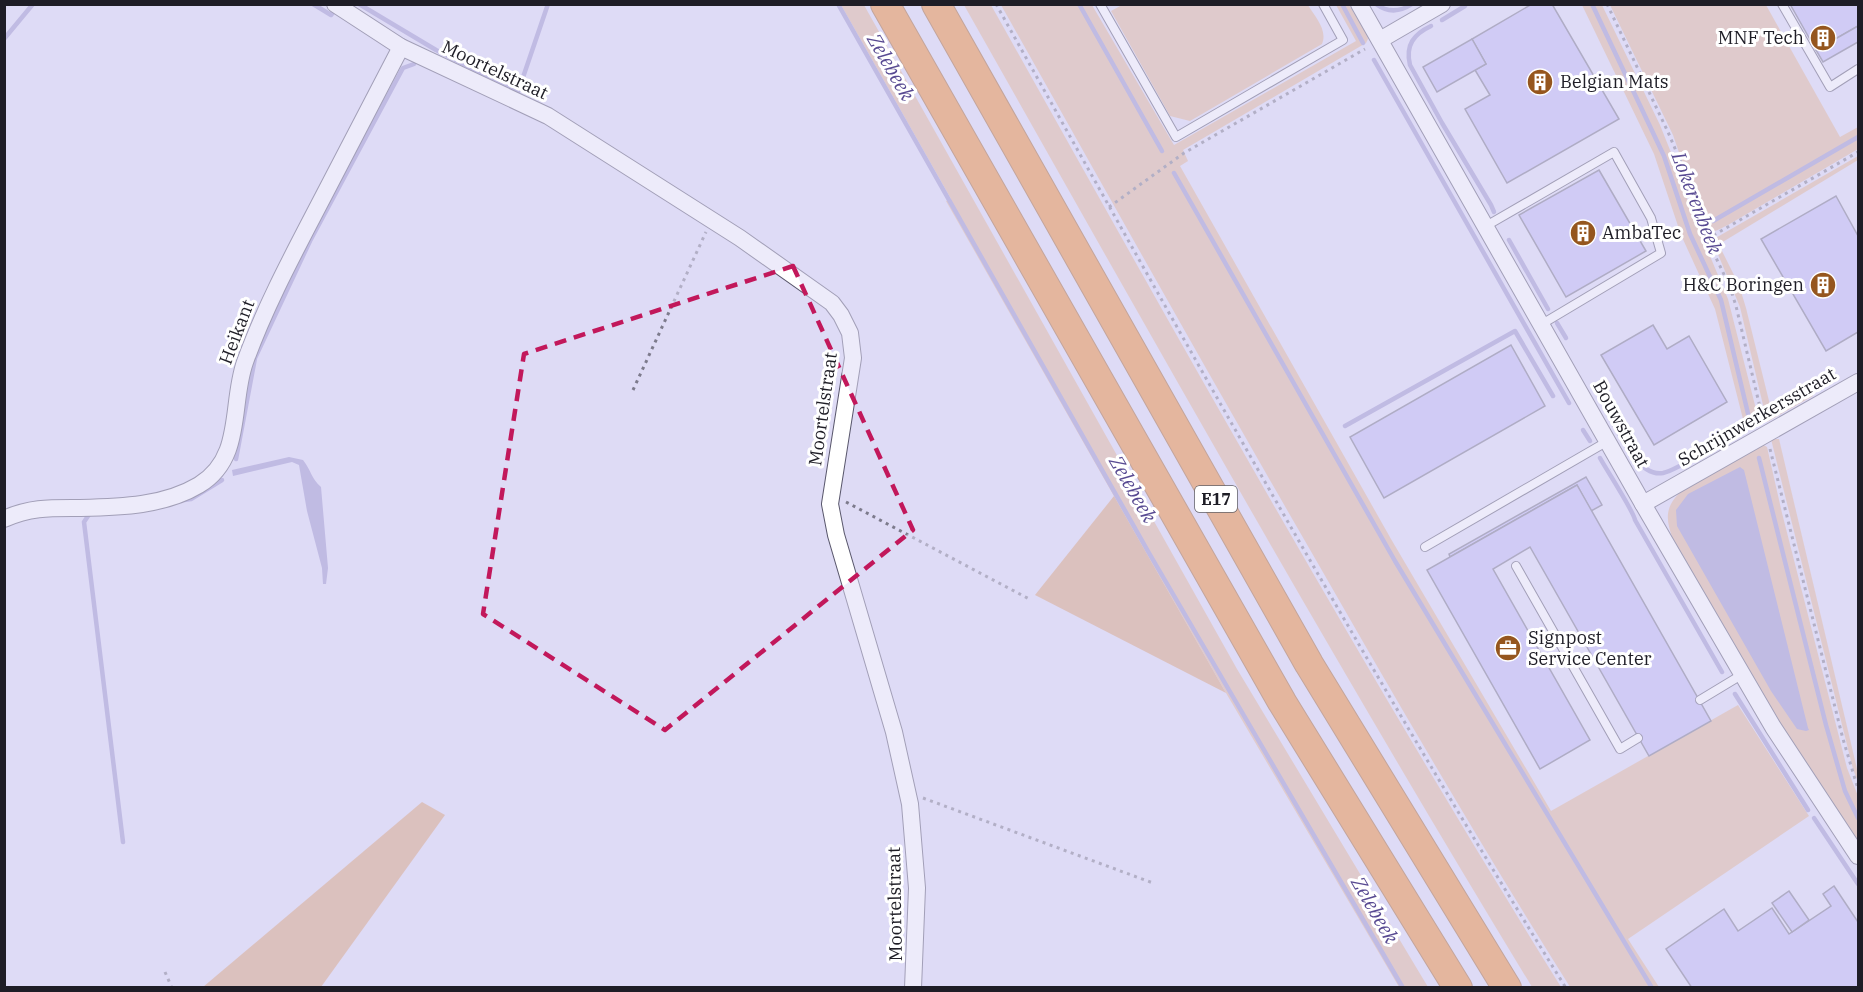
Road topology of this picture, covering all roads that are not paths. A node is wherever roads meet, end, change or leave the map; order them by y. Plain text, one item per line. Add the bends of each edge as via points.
1 (334, 4) edge
2 (885, 4) edge
3 (936, 4) edge
4 (1100, 4) edge
5 (1323, 4) edge
6 (1359, 4) edge
7 (1442, 4) edge
8 (1782, 4) edge
9 (1380, 40) junction
10 (401, 47) junction
11 (1858, 69) edge
12 (1486, 226) junction
13 (1542, 324) junction
14 (1858, 382) edge
15 (1609, 440) junction
16 (1643, 504) junction
17 (4, 519) edge
18 (1425, 547) dead end
19 (1516, 566) dead end
20 (1743, 674) junction
21 (1700, 700) dead end
22 (1638, 738) dead end
23 (1858, 856) edge
24 (913, 987) edge
25 (1458, 987) edge
26 (1507, 987) edge

1 - 10 street, Moortelstraat
2 - 25 highway, E17 via 1282,702
3 - 26 highway, E17 via 1309,664
4 - 5 lane via 1176,137 1343,40
6 - 9 street, Bouwstraat
7 - 9 street
8 - 11 lane via 1830,87
9 - 12 street, Bouwstraat
10 - 17 street, Heikant via 261,319 242,371 227,453 213,476 176,496 146,503 22,511
10 - 24 street, Moortelstraat via 548,116 832,303 850,333 853,358 830,504 908,792 917,888
12 - 13 street, Bouwstraat
12 - 13 lane via 1614,152 1651,218 1661,253
13 - 15 street, Bouwstraat
14 - 16 street, Schrijnwerkersstraat
15 - 16 street, Bouwstraat
15 - 18 lane
16 - 20 street, Bouwstraat
19 - 22 lane via 1620,749
20 - 21 lane
20 - 23 street, Bouwstraat

